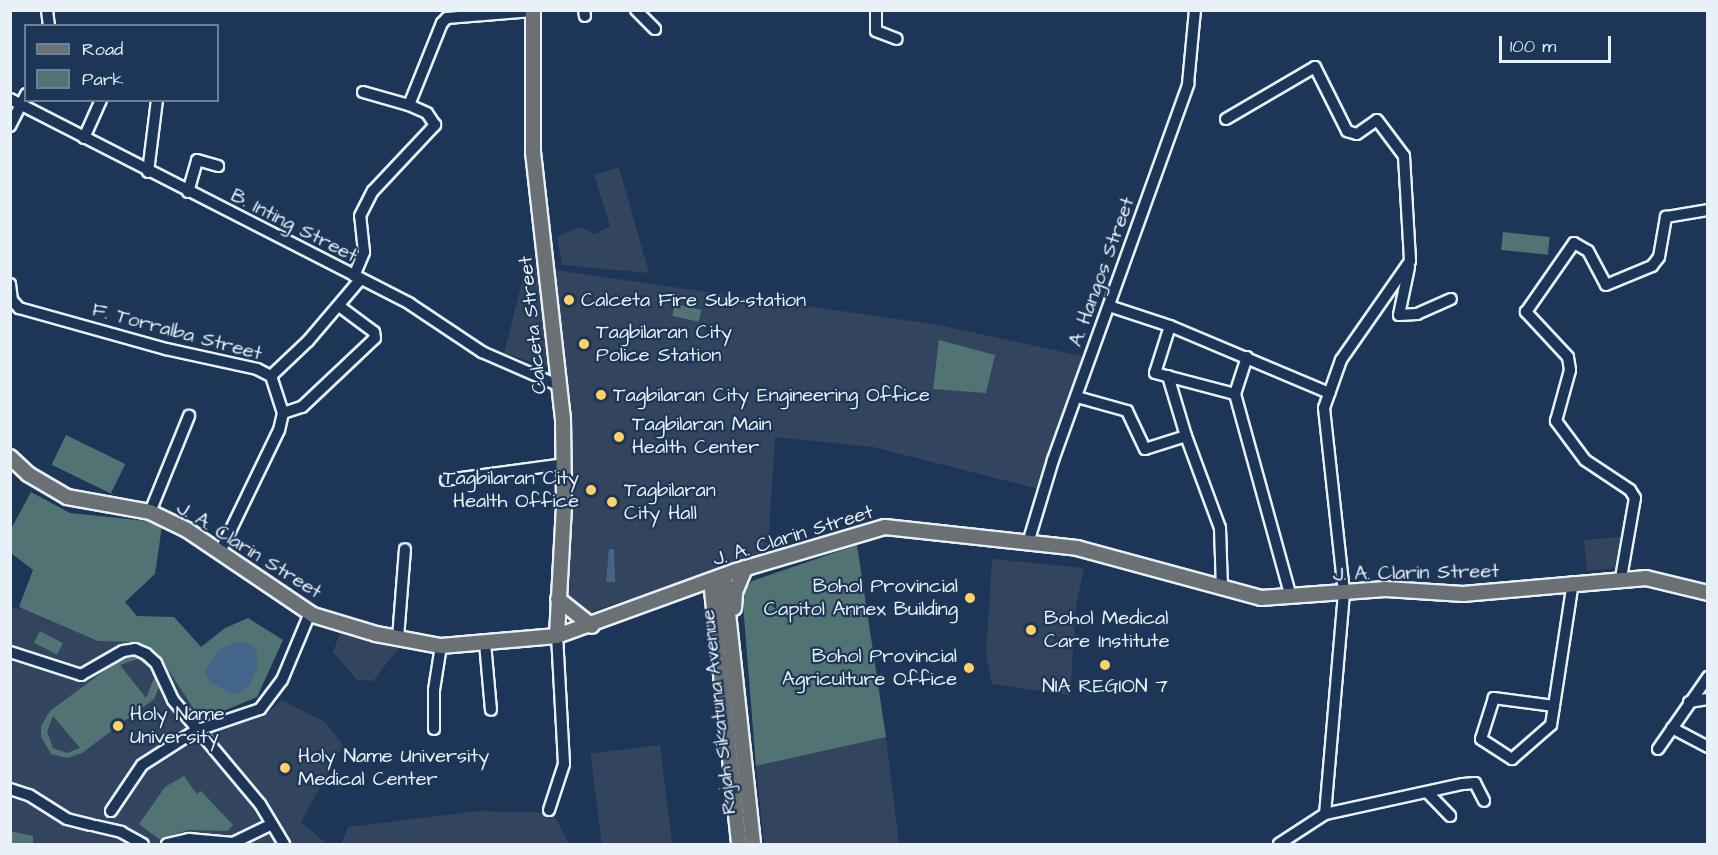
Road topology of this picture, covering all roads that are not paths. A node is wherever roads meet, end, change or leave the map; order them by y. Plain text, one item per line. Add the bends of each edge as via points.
1 (636, 10) edge
2 (876, 10) edge
3 (1195, 10) edge
4 (533, 11) edge
5 (655, 29) dead end
6 (897, 39) dead end
7 (363, 92) dead end
8 (19, 99) edge
9 (100, 102) edge
10 (157, 102) edge
11 (409, 105) junction
12 (1226, 119) dead end
13 (10, 126) edge
14 (84, 138) junction
15 (218, 166) dead end
16 (148, 172) junction
17 (188, 192) junction
18 (1707, 210) edge
19 (1410, 261) junction
20 (357, 278) junction
21 (10, 284) edge
22 (1451, 299) dead end
23 (339, 306) junction
24 (1108, 306) junction
25 (1170, 326) junction
26 (1247, 357) junction
27 (271, 376) junction
28 (1168, 376) junction
29 (560, 386) junction
30 (1329, 393) junction
31 (1234, 394) junction
32 (1077, 398) junction
33 (283, 413) junction
34 (189, 416) dead end
35 (1186, 436) junction
36 (10, 457) edge
37 (564, 464) junction
38 (446, 480) dead end
39 (150, 512) junction
40 (1028, 543) junction
41 (405, 549) dead end
42 (221, 550) junction
43 (745, 568) junction
44 (1621, 578) junction
45 (717, 579) junction
46 (1573, 582) junction
47 (1222, 589) junction
48 (1344, 593) junction
49 (1707, 593) edge
50 (1292, 597) junction
51 (558, 599) junction
52 (310, 613) junction
53 (592, 626) junction
54 (730, 630) junction
55 (557, 636) junction
56 (398, 638) junction
57 (484, 644) junction
58 (441, 646) junction
59 (10, 652) edge
60 (1707, 677) edge
61 (1707, 699) edge
62 (1689, 702) junction
63 (1554, 706) junction
64 (492, 710) dead end
65 (1672, 728) junction
66 (434, 729) dead end
67 (195, 731) junction
68 (1707, 747) edge
69 (1658, 749) dead end
70 (737, 763) junction
71 (10, 789) edge
72 (1428, 793) junction
73 (1484, 801) dead end
74 (549, 810) dead end
75 (1325, 814) junction
76 (1450, 816) dead end
77 (272, 824) junction
78 (98, 826) junction
79 (143, 844) edge
80 (167, 844) edge
81 (284, 844) edge
82 (739, 844) edge
83 (753, 844) edge
84 (1280, 844) edge

1 - 5 street
2 - 6 street via 876,31
3 - 24 street, A. Hangos Street via 1188,84
4 - 11 street via 447,18 437,30
4 - 29 main road, Calceta Street via 533,152
7 - 11 street
8 - 13 street
8 - 14 street, B. Inting Street
9 - 14 street
10 - 16 street
11 - 20 street via 426,113 435,125 373,191 360,216 364,252
12 - 19 street via 1315,67 1347,131 1357,134 1377,120 1404,156
14 - 16 street, B. Inting Street
15 - 17 street via 197,160
16 - 17 street, B. Inting Street
17 - 20 street, B. Inting Street
18 - 44 street via 1666,217 1659,257 1652,266 1606,285 1588,251 1574,243 1526,312 1568,357 1570,370 1556,421 1585,460 1630,490 1635,498
19 - 22 street via 1399,315 1417,314
19 - 30 street via 1341,360
20 - 23 street
20 - 29 street, B. Inting Street via 410,304 482,352
21 - 27 street, F. Torralba Street via 12,300 19,308 166,349 257,369
23 - 27 street
23 - 33 street via 374,332 375,338 302,407
24 - 25 street
24 - 32 street, A. Hangos Street
25 - 26 street
25 - 28 street via 1155,373
26 - 30 street
26 - 31 street
27 - 33 street, F. Torralba Street
28 - 31 street
28 - 35 street
29 - 37 main road, Calceta Street
30 - 48 street via 1324,408
31 - 50 street
32 - 35 street via 1127,411 1145,449
32 - 40 street, A. Hangos Street
33 - 42 street via 271,447
34 - 39 street
35 - 47 street via 1220,528
36 - 39 main road, J. A. Clarin Street via 28,474 67,497
37 - 38 street
37 - 51 main road, Calceta Street
39 - 42 main road, J. A. Clarin Street
40 - 43 main road, J. A. Clarin Street via 910,528 871,528
40 - 47 main road, J. A. Clarin Street via 1120,558
41 - 56 street
42 - 52 main road, J. A. Clarin Street
43 - 45 main road, J. A. Clarin Street
43 - 54 main road via 735,592 735,617
44 - 46 main road, J. A. Clarin Street
44 - 49 main road, J. A. Clarin Street via 1646,578
45 - 53 main road, J. A. Clarin Street
45 - 54 main road, Rajah Sikatuna Avenue
45 - 70 main road
46 - 48 main road, J. A. Clarin Street via 1463,594 1386,589
46 - 63 street
47 - 50 main road, J. A. Clarin Street via 1261,598
48 - 50 main road, J. A. Clarin Street
48 - 75 street
51 - 53 main road
51 - 55 main road, Calceta Street
52 - 56 main road, J. A. Clarin Street via 348,627
52 - 67 street via 282,680 260,709
53 - 55 main road, J. A. Clarin Street
54 - 70 main road, Rajah Sikatuna Avenue
55 - 57 main road, J. A. Clarin Street
55 - 74 street via 564,764
56 - 58 main road, J. A. Clarin Street
57 - 58 main road, J. A. Clarin Street
57 - 64 street
58 - 66 street via 434,690
59 - 67 street via 81,675 123,651 135,649 156,663 167,692
60 - 62 street
61 - 62 street
62 - 65 street
63 - 63 street via 1551,725 1512,759 1481,739 1494,698
65 - 68 street
65 - 69 street
67 - 77 street via 238,778
67 - 78 street via 142,765
70 - 82 main road
70 - 83 main road, Rajah Sikatuna Avenue
71 - 78 street via 29,795 67,819
72 - 73 street via 1475,783
72 - 75 street
72 - 76 street
75 - 84 street
77 - 80 street via 233,843 189,838
77 - 81 street
78 - 79 street

